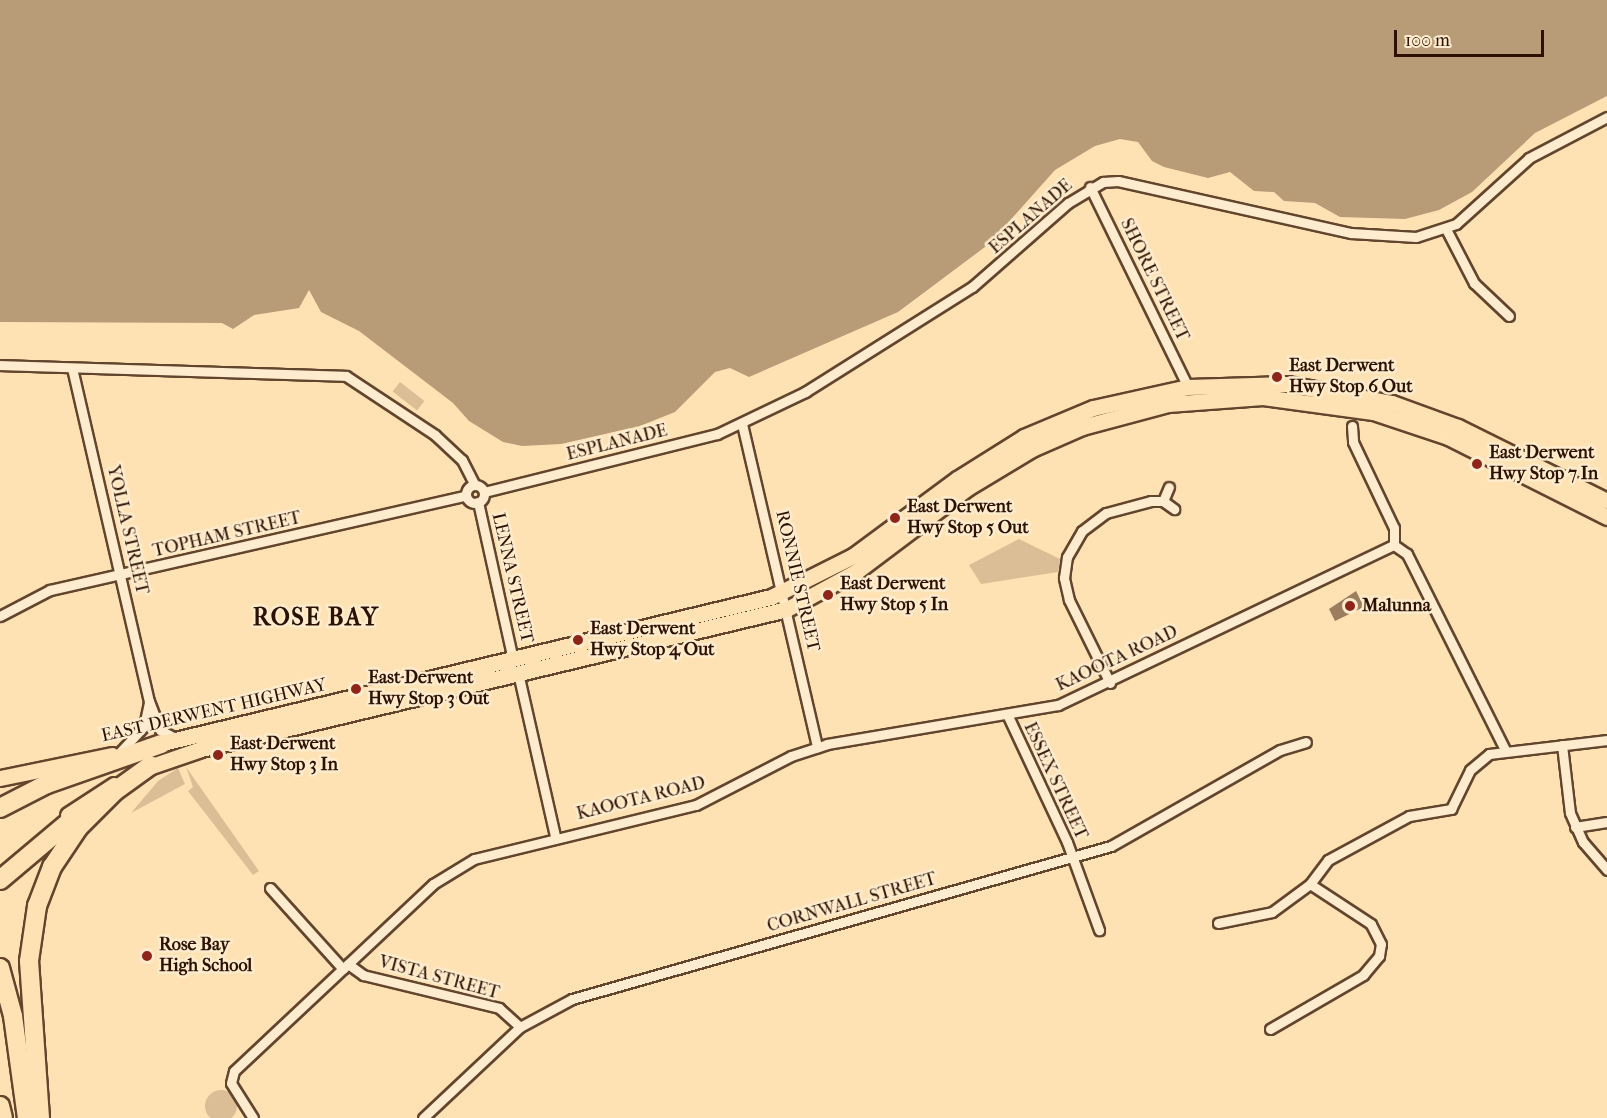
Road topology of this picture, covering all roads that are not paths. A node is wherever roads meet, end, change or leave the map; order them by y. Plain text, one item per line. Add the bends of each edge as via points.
1 (1607, 117) edge
2 (1090, 188) junction
3 (1446, 229) junction
4 (1509, 316) dead end
5 (0, 365) edge
6 (72, 368) junction
7 (1188, 387) junction
8 (742, 424) junction
9 (1352, 426) dead end
10 (474, 484) junction
11 (1169, 487) dead end
12 (484, 492) junction
13 (465, 496) junction
14 (1163, 501) junction
15 (1607, 501) edge
16 (478, 502) junction
17 (1173, 509) dead end
18 (1607, 517) edge
19 (1394, 545) junction
20 (121, 575) junction
21 (784, 592) junction
22 (787, 609) junction
23 (0, 616) edge
24 (516, 667) junction
25 (1110, 683) junction
26 (149, 701) junction
27 (1007, 714) junction
28 (186, 738) junction
29 (1607, 740) edge
30 (1306, 742) dead end
31 (161, 744) junction
32 (1562, 745) junction
33 (817, 747) junction
34 (1505, 750) junction
35 (120, 752) junction
36 (151, 765) junction
37 (0, 778) edge
38 (111, 787) junction
39 (0, 808) edge
40 (1607, 822) edge
41 (1575, 827) junction
42 (555, 836) junction
43 (1072, 858) junction
44 (0, 868) edge
45 (1607, 870) edge
46 (0, 880) edge
47 (1310, 884) junction
48 (270, 888) dead end
49 (1218, 923) dead end
50 (1099, 930) dead end
51 (346, 967) junction
52 (0, 968) edge
53 (520, 1027) junction
54 (1270, 1029) dead end
55 (0, 1106) edge
56 (3, 1118) edge
57 (27, 1118) edge
58 (40, 1118) edge
59 (253, 1118) edge
60 (423, 1118) edge

1 - 3 street, ESPLANADE via 1529,158
2 - 3 street, ESPLANADE via 1118,181 1377,237 1416,237
2 - 7 street, SHORE STREET
2 - 8 street, ESPLANADE via 972,287 865,358
3 - 4 street via 1474,283
5 - 6 street
6 - 10 street via 346,376 435,435 462,460
6 - 20 street, YOLLA STREET
7 - 15 main road, EAST DERWENT HIGHWAY via 1287,384 1392,403 1458,427
7 - 21 main road, EAST DERWENT HIGHWAY via 1093,408 1024,437 957,478 853,556
8 - 12 street, ESPLANADE via 651,453
8 - 21 street, RONNIE STREET
9 - 19 street via 1353,442 1394,528
10 - 12 street
10 - 13 street
11 - 14 street
12 - 16 street
13 - 16 street
13 - 20 street, TOPHAM STREET
14 - 17 street
14 - 25 street via 1126,505 1096,519 1076,538 1067,557 1064,578 1069,600
16 - 24 street, LENNA STREET
18 - 22 main road, EAST DERWENT HIGHWAY via 1473,449 1399,419 1300,399 1207,398 1121,415 1032,449 967,488 857,571
19 - 25 street, KAOOTA ROAD
19 - 34 street via 1407,554
20 - 23 street, TOPHAM STREET via 36,595
20 - 26 street, YOLLA STREET
21 - 22 street, RONNIE STREET
21 - 24 main road, EAST DERWENT HIGHWAY
22 - 24 main road, EAST DERWENT HIGHWAY
22 - 33 street, RONNIE STREET
24 - 28 main road, EAST DERWENT HIGHWAY
24 - 36 main road, EAST DERWENT HIGHWAY
24 - 42 street, LENNA STREET
25 - 27 street, KAOOTA ROAD via 1058,705
26 - 28 street, YOLLA STREET via 163,733
26 - 35 street, YOLLA STREET via 144,726
27 - 33 street, KAOOTA ROAD
27 - 43 street, ESSEX STREET
28 - 31 main road, EAST DERWENT HIGHWAY
29 - 32 street
30 - 43 street, CORNWALL STREET via 1280,750 1122,841
31 - 35 main road, EAST DERWENT HIGHWAY
31 - 39 highway via 47,784
32 - 34 street
32 - 41 street
33 - 42 street, KAOOTA ROAD via 714,799
34 - 47 street via 1478,761 1451,809 1396,822 1328,860
35 - 37 main road, EAST DERWENT HIGHWAY
36 - 38 main road, EAST DERWENT HIGHWAY
36 - 58 highway via 115,791 78,828 52,867 37,906 29,961
38 - 44 main road, EAST DERWENT HIGHWAY
38 - 46 highway
40 - 41 street
41 - 45 street
42 - 51 street, KAOOTA ROAD via 495,852 454,870
43 - 50 street, ESSEX STREET
43 - 53 street, CORNWALL STREET via 572,999
47 - 49 street via 1272,912
47 - 54 street via 1371,924 1380,944 1379,956 1363,975
48 - 51 street
51 - 53 street, VISTA STREET via 363,975 499,1008
51 - 59 street, KAOOTA ROAD via 232,1074 231,1083
52 - 57 highway via 13,1016
53 - 60 street, CORNWALL STREET
55 - 56 highway

